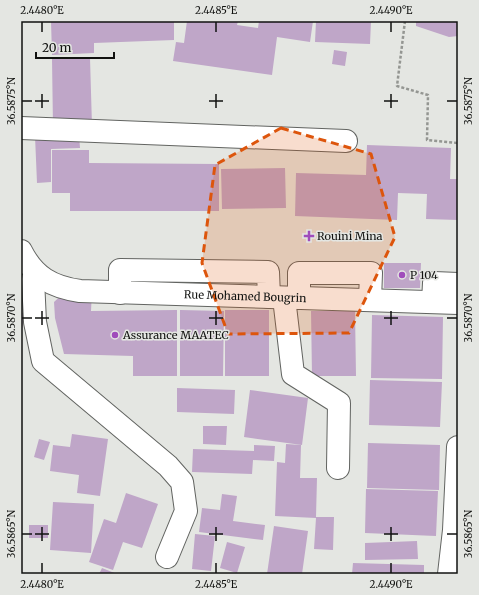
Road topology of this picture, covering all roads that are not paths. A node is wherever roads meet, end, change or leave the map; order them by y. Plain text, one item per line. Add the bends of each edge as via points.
1 (21, 128) edge
2 (346, 141) dead end
3 (21, 251) edge
4 (30, 281) edge
5 (458, 284) edge
6 (284, 298) junction
7 (433, 302) junction
8 (458, 303) edge
9 (458, 447) edge
10 (338, 468) dead end
11 (456, 530) edge
12 (167, 557) dead end
13 (448, 574) edge

1 - 2 street
3 - 4 street
4 - 6 street via 46,280 63,288 80,291 120,293 120,270 268,272
4 - 12 street via 43,361 168,466 182,482 186,511
5 - 7 street via 434,283
6 - 7 street via 299,273 371,273 370,300
6 - 10 street via 293,374 339,403
7 - 8 street
9 - 11 street
11 - 13 street

